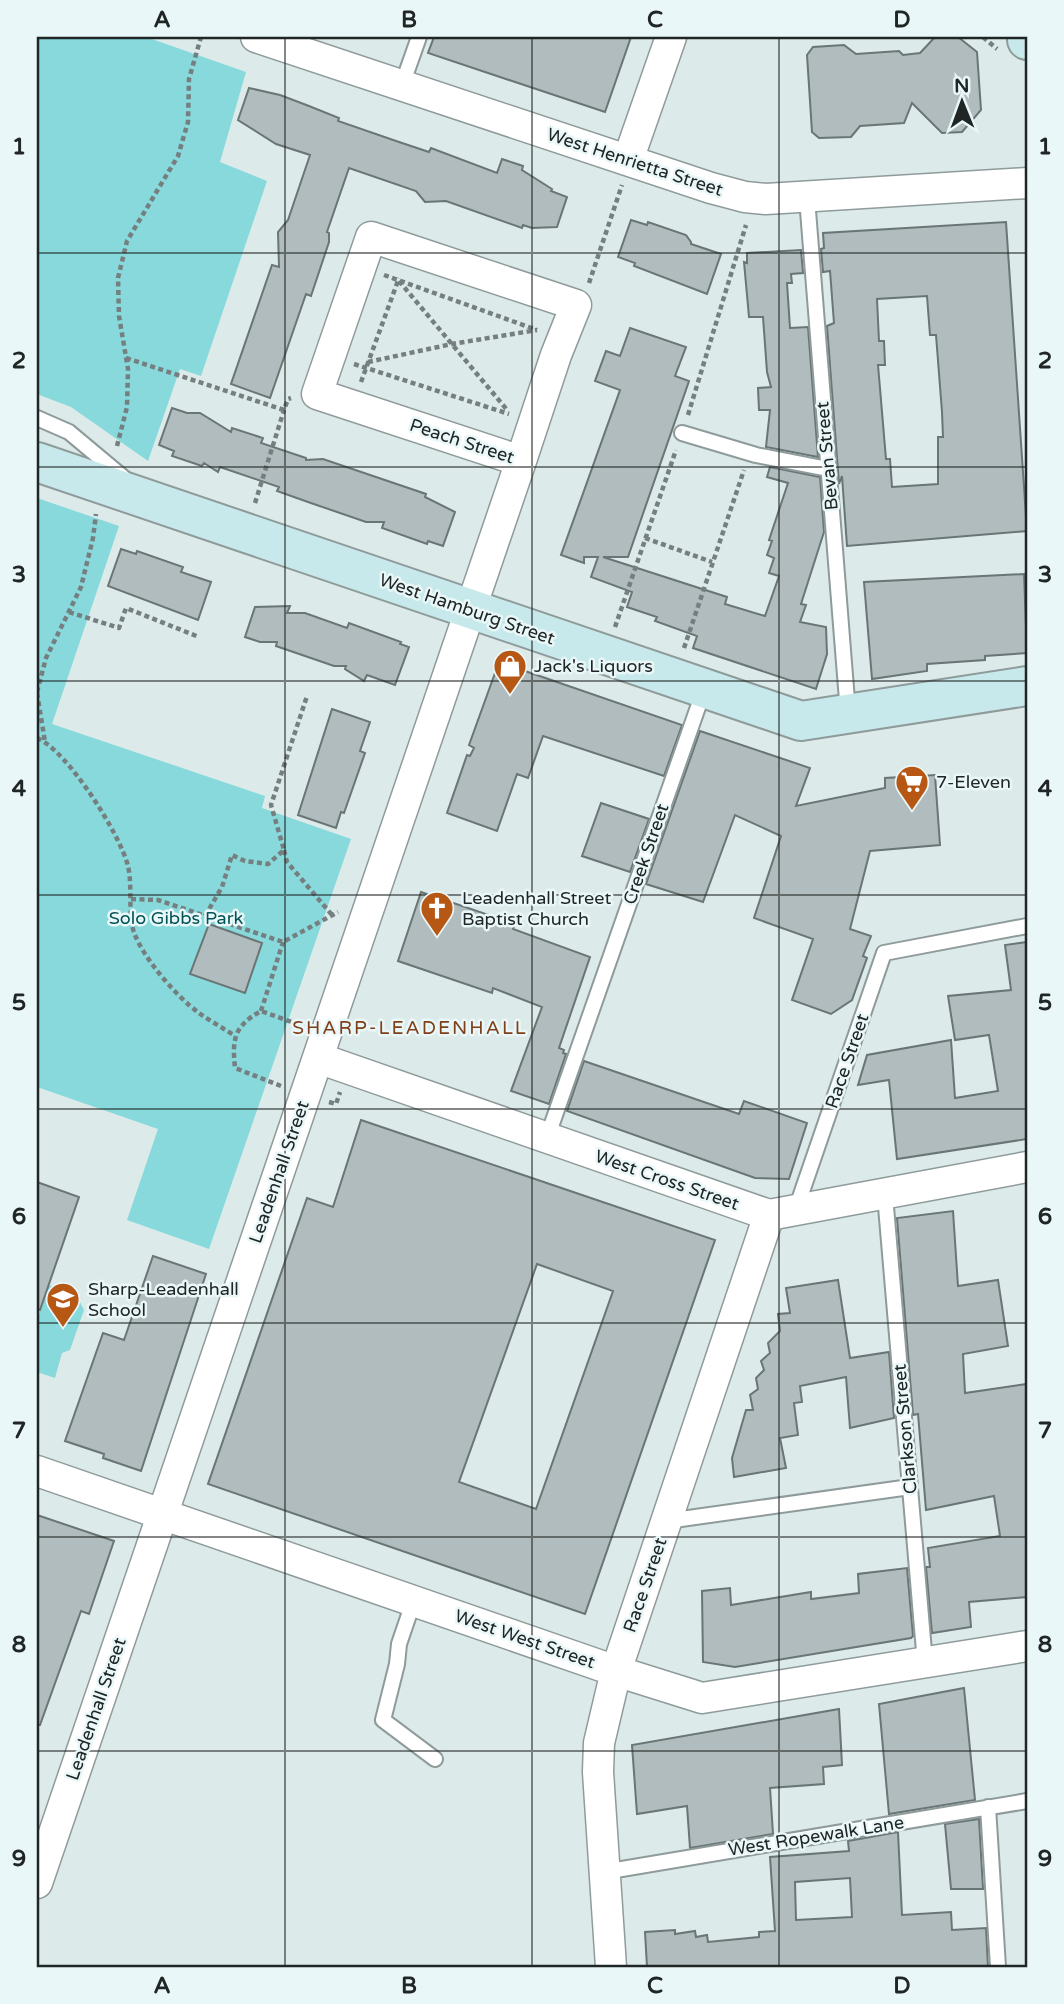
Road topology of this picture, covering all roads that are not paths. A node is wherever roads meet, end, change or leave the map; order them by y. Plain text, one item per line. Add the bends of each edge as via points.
1 (256, 37) edge
2 (419, 37) edge
3 (671, 37) edge
4 (402, 85) junction
5 (628, 160) junction
6 (1027, 183) edge
7 (807, 198) junction
8 (37, 418) edge
9 (682, 433) dead end
10 (522, 461) junction
11 (37, 462) edge
12 (828, 469) junction
13 (153, 502) junction
14 (471, 610) junction
15 (1027, 686) edge
16 (704, 688) junction
17 (848, 714) junction
18 (1027, 926) edge
19 (318, 1059) junction
20 (547, 1138) junction
21 (1027, 1167) edge
22 (885, 1195) junction
23 (783, 1212) junction
24 (37, 1471) edge
25 (910, 1487) junction
26 (162, 1514) junction
27 (667, 1521) junction
28 (414, 1600) junction
29 (1027, 1646) edge
30 (925, 1663) junction
31 (616, 1671) junction
32 (435, 1759) dead end
33 (1027, 1801) edge
34 (988, 1807) junction
35 (604, 1872) junction
36 (37, 1883) edge
37 (611, 1967) edge
38 (998, 1967) edge

1 - 4 street, West Henrietta Street
2 - 4 lane
3 - 5 street
4 - 5 street, West Henrietta Street
5 - 7 street, West Henrietta Street via 745,197
6 - 7 street, West Henrietta Street
7 - 12 lane, Bevan Street
8 - 13 lane via 69,432
9 - 12 lane
10 - 10 street, Peach Street via 576,305 371,237 317,394
10 - 14 street, Leadenhall Street
11 - 13 street, West Hamburg Street
12 - 17 lane, Bevan Street
13 - 14 street, West Hamburg Street
14 - 16 street, West Hamburg Street
14 - 19 street, Leadenhall Street
15 - 17 street, West Hamburg Street
16 - 17 street, West Hamburg Street via 801,721
16 - 20 lane, Creek Street
18 - 23 lane, Race Street via 884,953
19 - 20 street, West Cross Street
19 - 26 street, Leadenhall Street
20 - 23 street, West Cross Street
21 - 22 street, West Cross Street
22 - 23 street, West Cross Street
22 - 25 lane, Clarkson Street
23 - 27 street, Race Street
24 - 26 street, West West Street
25 - 27 lane
25 - 30 lane, Clarkson Street
26 - 28 street, West West Street
26 - 36 street, Leadenhall Street
27 - 31 street, Race Street
28 - 31 street, West West Street
28 - 32 lane via 398,1644 383,1720
29 - 30 street, West West Street
30 - 31 street, West West Street via 702,1698
31 - 35 street, Race Street via 599,1742
33 - 34 lane, West Ropewalk Lane
34 - 35 lane, West Ropewalk Lane
34 - 38 lane
35 - 37 street, Race Street

